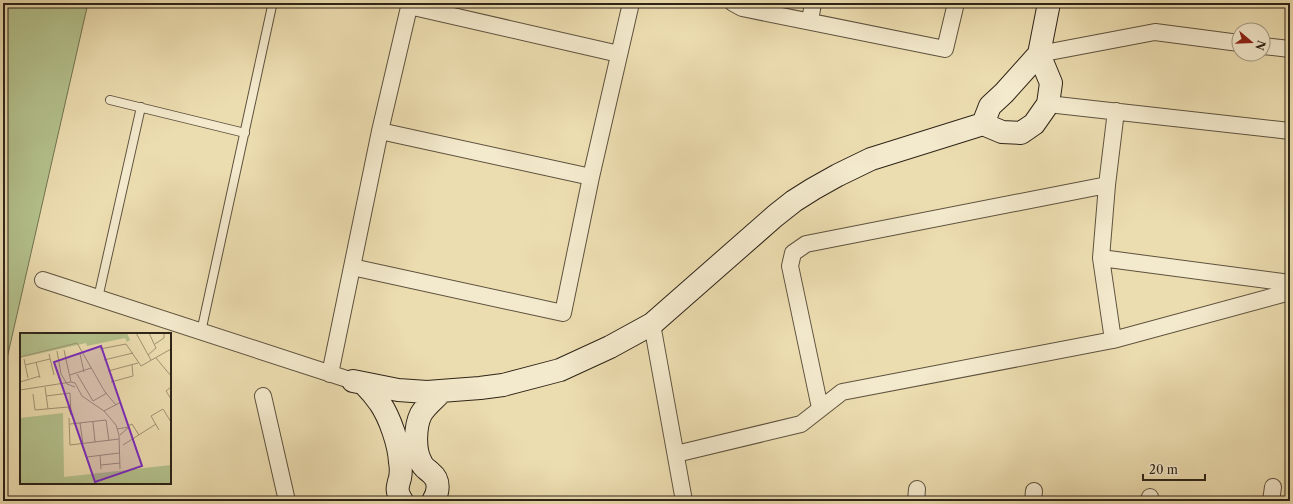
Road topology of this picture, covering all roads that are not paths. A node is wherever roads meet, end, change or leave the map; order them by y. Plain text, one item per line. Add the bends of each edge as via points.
1 (631, 3) edge
2 (733, 3) edge
3 (813, 3) edge
4 (956, 3) edge
5 (1049, 3) edge
6 (409, 4) edge
7 (272, 6) dead end
8 (810, 21) junction
9 (1231, 42) edge
10 (1271, 47) edge
11 (1290, 49) edge
12 (619, 54) junction
13 (1039, 54) junction
14 (110, 100) dead end
15 (1048, 104) junction
16 (141, 107) junction
17 (1116, 112) junction
18 (983, 124) junction
19 (380, 131) junction
20 (1290, 131) edge
21 (245, 133) junction
22 (591, 177) junction
23 (1107, 185) junction
24 (1101, 258) junction
25 (352, 267) junction
26 (43, 280) dead end
27 (1290, 283) edge
28 (1290, 292) edge
29 (98, 298) junction
30 (652, 324) junction
31 (201, 332) junction
32 (1113, 340) junction
33 (330, 374) junction
34 (359, 382) junction
35 (442, 391) junction
36 (263, 396) dead end
37 (820, 408) junction
38 (676, 454) junction
39 (287, 501) edge
40 (402, 501) edge
41 (433, 501) edge
42 (684, 501) edge

1 - 12 street
2 - 8 street via 742,8
3 - 8 street
4 - 8 street via 946,49
5 - 13 street
6 - 12 street
6 - 19 street
7 - 21 lane
9 - 13 street via 1155,32
10 - 11 street
12 - 22 street
13 - 15 street via 1051,84
13 - 18 street via 990,106
14 - 16 lane
15 - 17 street
15 - 18 street via 1034,124 1020,133 1002,132
16 - 21 lane
16 - 29 lane
17 - 20 street
17 - 23 street
18 - 30 street via 871,159 812,189 775,216
19 - 22 street
19 - 25 street
21 - 31 lane
22 - 25 street via 563,312
23 - 24 street
23 - 37 street via 806,244 794,252 790,266
24 - 27 street
24 - 32 street
25 - 33 street
26 - 29 street
28 - 32 street
29 - 31 street
30 - 35 street via 610,348 560,370 503,385
30 - 38 street
31 - 33 street
32 - 37 street via 842,392
33 - 34 street
34 - 35 street via 398,390
34 - 40 street via 381,404 397,443 400,460 397,490
35 - 41 street via 422,412 416,433 420,461 438,484
36 - 39 street
37 - 38 street via 801,424
38 - 42 street

